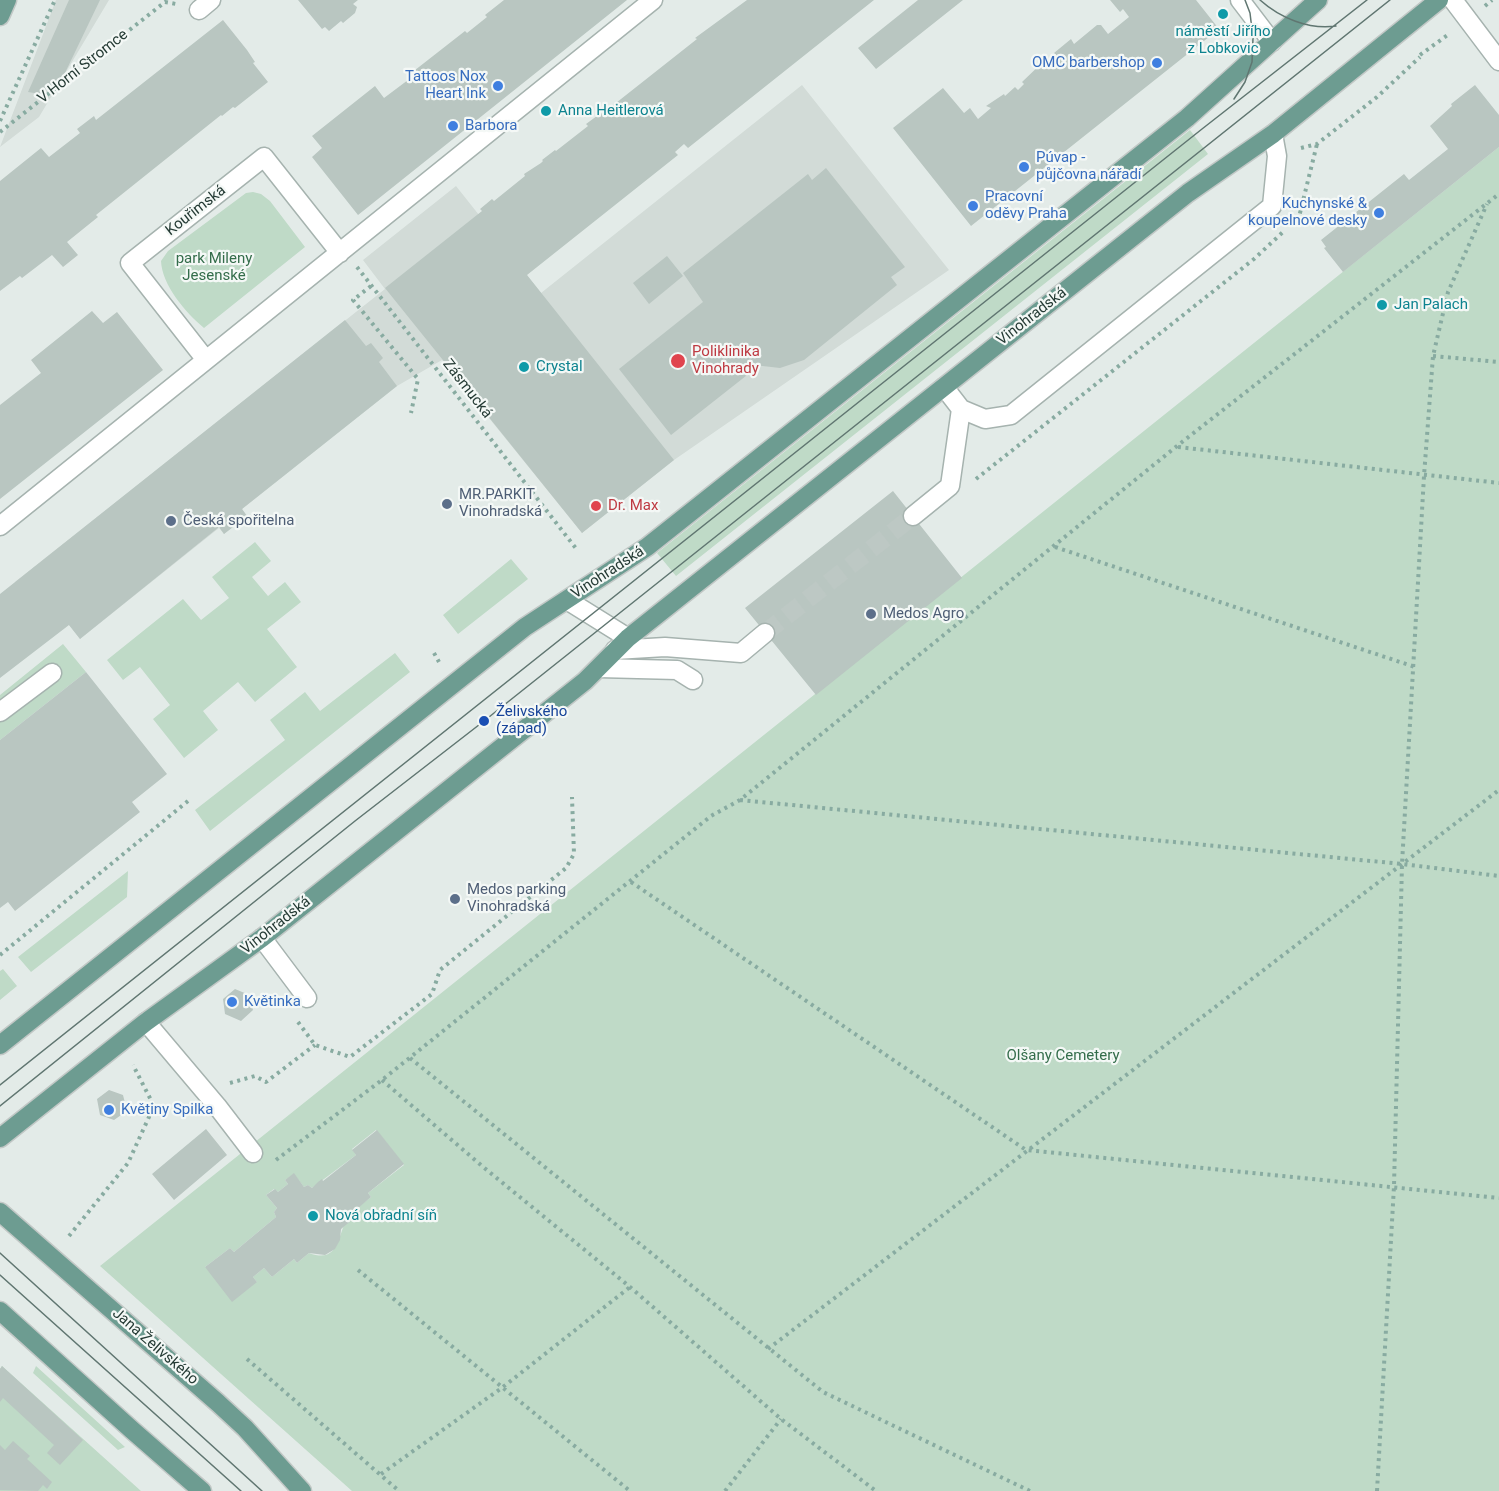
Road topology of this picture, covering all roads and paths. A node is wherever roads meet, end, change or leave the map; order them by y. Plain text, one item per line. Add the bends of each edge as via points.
1 (7, 0) edge
2 (55, 0) edge
3 (653, 0) edge
4 (1239, 0) edge
5 (1318, 0) edge
6 (1439, 0) edge
7 (1453, 0) edge
8 (165, 2) dead end
9 (0, 16) edge
10 (1449, 34) dead end
11 (1272, 42) junction
12 (1415, 50) dead end
13 (1420, 57) junction
14 (1499, 61) edge
15 (0, 121) edge
16 (0, 132) edge
17 (1273, 134) junction
18 (1298, 148) dead end
19 (1499, 194) edge
20 (1487, 203) junction
21 (346, 248) junction
22 (371, 286) junction
23 (1433, 356) junction
24 (206, 360) junction
25 (1499, 362) edge
26 (944, 387) junction
27 (961, 409) junction
28 (411, 413) dead end
29 (1177, 446) junction
30 (1424, 476) junction
31 (1499, 483) edge
32 (913, 516) tunnel mouth
33 (0, 526) edge
34 (1055, 546) junction
35 (578, 551) dead end
36 (567, 600) junction
37 (765, 633) tunnel mouth
38 (622, 644) junction
39 (434, 653) dead end
40 (439, 662) dead end
41 (1414, 667) junction
42 (599, 668) junction
43 (52, 673) dead end
44 (693, 680) dead end
45 (0, 712) edge
46 (1499, 790) edge
47 (572, 797) dead end
48 (740, 800) junction
49 (188, 801) dead end
50 (1402, 864) junction
51 (1499, 876) edge
52 (631, 882) junction
53 (262, 938) junction
54 (0, 955) edge
55 (307, 999) joint
56 (146, 1022) junction
57 (0, 1045) edge
58 (315, 1045) junction
59 (409, 1057) junction
60 (133, 1065) dead end
61 (382, 1080) junction
62 (204, 1090) junction
63 (0, 1138) edge
64 (1026, 1150) junction
65 (253, 1153) joint
66 (1394, 1186) junction
67 (1499, 1198) edge
68 (0, 1212) edge
69 (69, 1236) dead end
70 (358, 1270) dead end
71 (630, 1287) junction
72 (0, 1311) edge
73 (768, 1349) junction
74 (247, 1359) dead end
75 (503, 1387) junction
76 (781, 1419) junction
77 (381, 1474) junction
78 (202, 1491) edge
79 (302, 1491) edge
80 (399, 1491) edge
81 (630, 1491) edge
82 (725, 1491) edge
83 (876, 1491) edge
84 (1030, 1491) edge
85 (1377, 1491) edge

1 - 9 main road
2 - 15 path
3 - 21 street
4 - 11 street
5 - 11 main road, Vinohradská
6 - 17 main road, Vinohradská
7 - 14 street
8 - 16 path, V Horní Stromce
10 - 13 path
11 - 36 main road, Vinohradská via 1187,118 657,540
12 - 13 path
13 - 18 path via 1317,144
17 - 26 main road, Vinohradská via 1188,193
17 - 27 street via 1277,156 1272,206 1011,415 984,419
19 - 20 path
20 - 23 path via 1448,292
20 - 29 path
21 - 22 path, Zásmucká via 362,256 353,262
21 - 24 street
21 - 24 street, Kouřimská via 264,157 129,263
22 - 28 path via 353,300 418,379
22 - 35 path, Zásmucká
23 - 25 path
23 - 30 path
24 - 33 street
26 - 27 street
26 - 38 main road, Vinohradská
27 - 32 street via 950,486
29 - 30 path
29 - 34 path
30 - 31 path
30 - 41 path
34 - 41 path
34 - 48 path
36 - 38 street, Vinohradská
36 - 57 main road, Vinohradská via 525,627
37 - 38 street via 741,652
38 - 42 main road, Vinohradská
39 - 40 path
41 - 50 path
42 - 44 street via 677,670
42 - 53 main road, Vinohradská
43 - 45 street
46 - 50 path
47 - 58 path via 574,854 566,868 440,970 432,994 350,1058
48 - 50 path
48 - 52 path via 711,816
49 - 54 path
50 - 51 path
50 - 64 path
50 - 66 path
52 - 59 path
52 - 64 path
53 - 55 street
53 - 56 main road, Vinohradská
55 - 58 path via 292,1015
56 - 62 street
56 - 63 main road, Vinohradská
58 - 62 path via 266,1082 255,1076
59 - 61 path
59 - 73 path
60 - 69 path via 154,1106 128,1163
61 - 65 path via 265,1168
61 - 71 path
62 - 65 street
64 - 66 path
64 - 73 path
66 - 67 path
66 - 85 path
68 - 79 main road, Jana Želivského via 218,1403
70 - 75 path
71 - 75 path
71 - 76 path
72 - 78 main road
73 - 84 path via 823,1392
74 - 77 path
75 - 77 path
75 - 81 path
76 - 82 path
76 - 83 path
77 - 80 path

